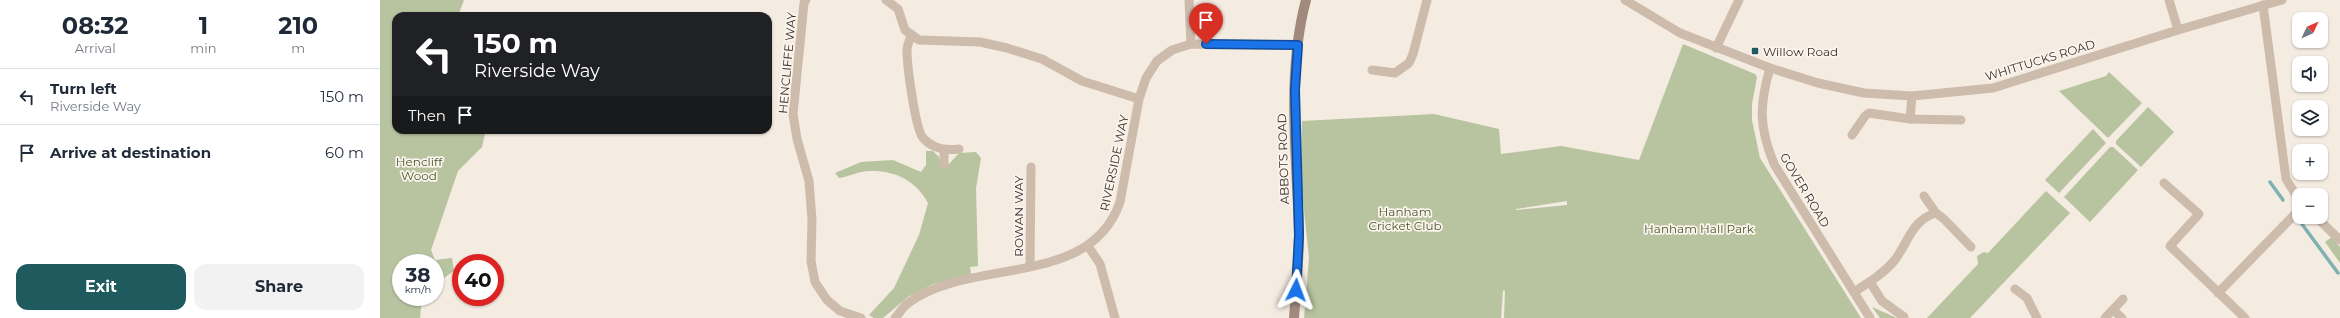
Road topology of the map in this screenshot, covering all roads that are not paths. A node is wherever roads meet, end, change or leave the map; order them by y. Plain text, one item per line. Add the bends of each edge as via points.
1 (806, 0) edge
2 (886, 0) edge
3 (1189, 0) edge
4 (1306, 0) edge
5 (1426, 0) edge
6 (1625, 0) edge
7 (1739, 0) edge
8 (2169, 0) edge
9 (2282, 0) edge
10 (2263, 5) junction
11 (2178, 30) junction
12 (911, 35) junction
13 (1191, 44) junction
14 (1298, 45) junction
15 (1716, 48) junction
16 (1770, 68) junction
17 (1372, 70) dead end
18 (1912, 96) junction
19 (1139, 99) junction
20 (1910, 119) junction
21 (1961, 120) dead end
22 (1852, 136) dead end
23 (959, 149) dead end
24 (944, 151) junction
25 (944, 165) dead end
26 (1031, 167) dead end
27 (2164, 183) dead end
28 (2292, 189) edge
29 (1924, 196) dead end
30 (1936, 213) junction
31 (2292, 217) edge
32 (2323, 224) edge
33 (2340, 240) edge
34 (1088, 246) junction
35 (1970, 247) dead end
36 (1030, 266) junction
37 (1870, 282) junction
38 (2015, 289) dead end
39 (1854, 292) junction
40 (2218, 293) junction
41 (2123, 299) dead end
42 (2113, 310) junction
43 (1904, 317) edge
44 (861, 318) edge
45 (895, 318) edge
46 (1115, 318) edge
47 (1294, 318) edge
48 (1870, 318) edge
49 (2037, 318) edge
50 (2104, 318) edge
51 (2122, 318) edge
52 (2245, 318) edge

1 - 44 street, HENCLIFFE WAY via 793,114 809,181 812,220 811,261 815,282 827,300 840,311
2 - 12 street via 898,9 905,30
3 - 13 street
4 - 14 street, ABBOTS ROAD
5 - 17 street via 1409,63 1395,73
6 - 15 street, WHITTUCKS ROAD via 1680,33
7 - 15 street
8 - 11 street
9 - 10 street, WHITTUCKS ROAD
10 - 11 street, WHITTUCKS ROAD
10 - 28 street via 2286,179
11 - 18 street, WHITTUCKS ROAD via 1993,88
12 - 19 street via 919,40 980,42 1007,48 1042,59 1082,81
12 - 24 street via 907,49 916,124 922,137
13 - 14 street, RIVERSIDE WAY
13 - 19 street, RIVERSIDE WAY via 1172,50 1156,62 1146,78
14 - 47 street, ABBOTS ROAD via 1295,90 1299,235
15 - 16 street, WHITTUCKS ROAD
16 - 18 street, WHITTUCKS ROAD via 1818,83 1864,93
16 - 39 street, GOVER ROAD via 1761,97 1762,127 1766,144 1774,164
18 - 20 street
19 - 34 street, RIVERSIDE WAY via 1115,219 1102,236
20 - 21 street
20 - 22 street via 1869,112
23 - 24 street
24 - 25 street
26 - 36 street, ROWAN WAY
27 - 40 street via 2199,214 2170,246
29 - 30 street
30 - 35 street via 1944,218
30 - 37 street via 1926,216 1916,226 1894,261
31 - 40 street
32 - 33 street
34 - 36 street, RIVERSIDE WAY via 1064,258
34 - 46 street via 1100,264
36 - 45 street, RIVERSIDE WAY via 941,286 907,304
37 - 39 street
37 - 43 street via 1882,301
38 - 49 street via 2027,298
39 - 48 street, GOVER ROAD
40 - 52 street
41 - 42 street
42 - 50 street
42 - 51 street

